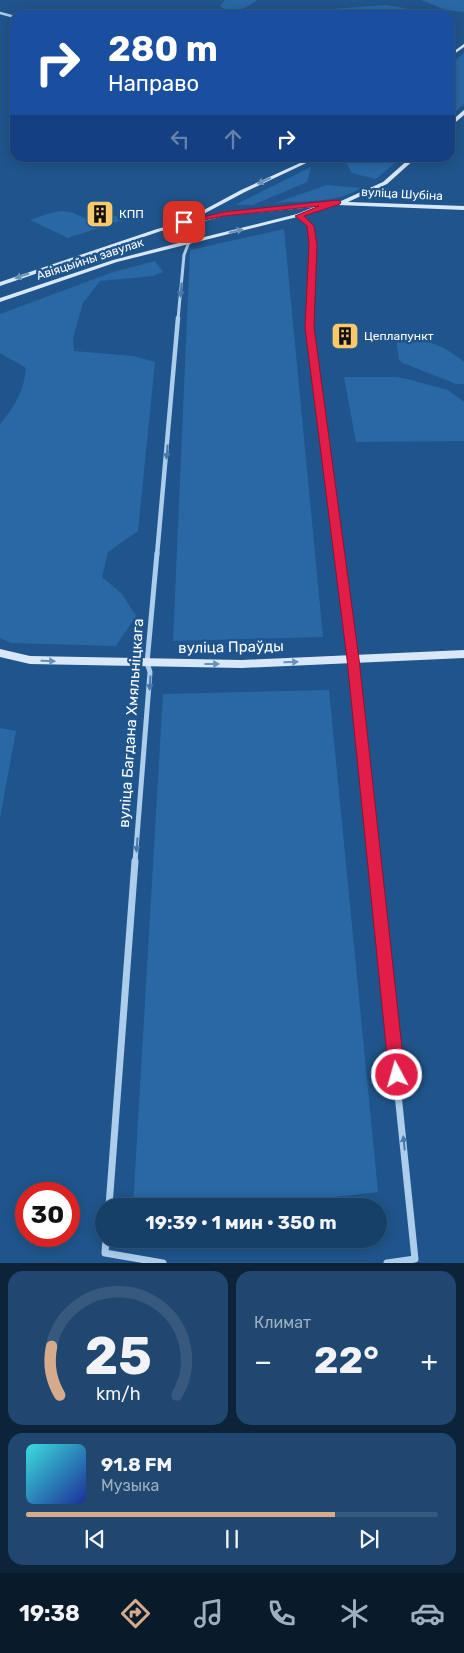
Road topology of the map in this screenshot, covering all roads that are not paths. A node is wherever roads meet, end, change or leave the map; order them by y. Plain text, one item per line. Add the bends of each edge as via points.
1 (305, 162) edge
2 (409, 162) edge
3 (338, 202) junction
4 (464, 208) edge
5 (299, 216) junction
6 (184, 222) junction
7 (189, 242) junction
8 (0, 284) edge
9 (0, 300) edge
10 (0, 653) edge
11 (464, 654) edge
12 (353, 659) junction
13 (147, 663) junction
14 (110, 1198) edge
15 (105, 1248) edge
16 (163, 1263) edge
17 (387, 1263) edge

1 -> 6 street
2 - 3 street via 385,183
3 - 4 street, вуліца Шубіна
3 - 5 street
3 - 6 street via 224,214
7 -> 5 street
5 - 12 street via 310,226 313,245 310,327
6 - 7 street, вуліца Багдана Хмяльніцкага
6 -> 8 street, Авіяцыйны завулак
7 - 9 street, Авіяцыйны завулак via 115,261
7 -> 13 street, вуліца Багдана Хмяльніцкага via 184,265
10 -> 13 street, вуліца Праўды via 30,660
11 - 12 street, вуліца Праўды
13 -> 12 street, вуліца Праўды via 242,664
17 -> 12 street via 415,1259
13 -> 14 street, вуліца Багдана Хмяльніцкага via 150,672
15 - 16 street via 105,1253

